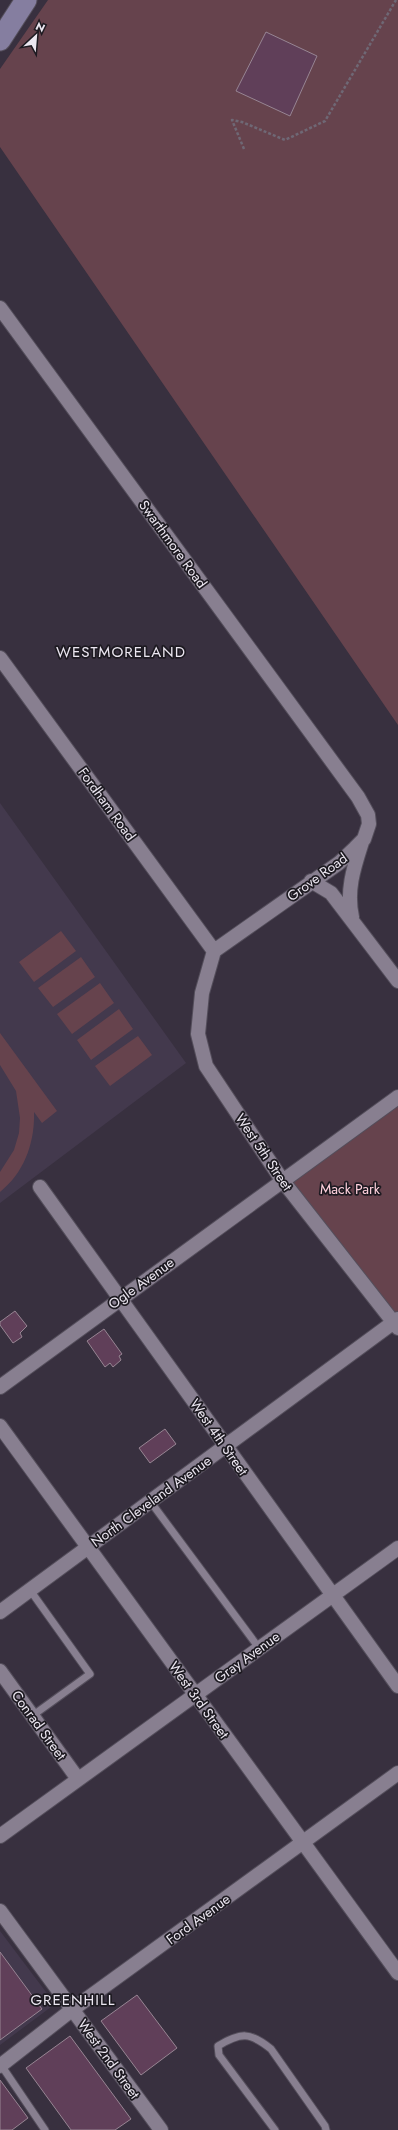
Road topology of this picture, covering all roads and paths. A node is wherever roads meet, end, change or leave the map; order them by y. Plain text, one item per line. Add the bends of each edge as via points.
1 (26, 0) edge
2 (396, 0) edge
3 (0, 40) edge
4 (244, 149) dead end
5 (0, 308) edge
6 (0, 658) edge
7 (364, 838) junction
8 (311, 881) junction
9 (353, 919) junction
10 (214, 951) junction
11 (398, 981) edge
12 (398, 1097) edge
13 (282, 1180) junction
14 (40, 1187) dead end
15 (121, 1298) junction
16 (397, 1323) edge
17 (0, 1387) edge
18 (0, 1426) edge
19 (225, 1446) junction
20 (150, 1501) junction
21 (88, 1547) junction
22 (398, 1548) edge
23 (30, 1590) junction
24 (332, 1594) junction
25 (0, 1612) edge
26 (259, 1648) junction
27 (0, 1671) edge
28 (398, 1686) edge
29 (196, 1695) junction
30 (32, 1716) junction
31 (398, 1773) edge
32 (78, 1779) junction
33 (0, 1836) edge
34 (303, 1843) junction
35 (0, 1911) edge
36 (398, 1973) edge
37 (73, 2009) junction
38 (0, 2066) edge
39 (158, 2129) edge
40 (45, 2130) edge
41 (274, 2130) edge
42 (326, 2130) edge

1 - 3 main road
2 - 4 path via 326,121 285,140 232,120
5 - 7 street, Swarthmore Road via 358,797 368,815 368,830
6 - 10 street, Fordham Road
7 - 8 street, Grove Road via 339,863
7 - 9 street via 350,883 349,903
8 - 9 street via 331,893
8 - 10 street, Grove Road
9 - 11 street
10 - 13 street, West 5th Street via 202,993 198,1034 206,1066
12 - 13 street, Ogle Avenue
13 - 15 street, Ogle Avenue
13 - 16 street, West 5th Street
14 - 15 street, West 4th Street
15 - 17 street, Ogle Avenue
15 - 19 street, West 4th Street
16 - 19 street, North Cleveland Avenue
18 - 21 street, West 3rd Street
19 - 20 street, North Cleveland Avenue
19 - 24 street, West 4th Street
20 - 21 street, North Cleveland Avenue
20 - 26 lane
21 - 23 street, North Cleveland Avenue
21 - 29 street, West 3rd Street
22 - 24 street, Gray Avenue
23 - 25 street, North Cleveland Avenue
23 - 30 lane via 90,1674
24 - 26 street, Gray Avenue
24 - 28 street, West 4th Street
26 - 29 street, Gray Avenue
27 - 30 street, Conrad Street
29 - 32 street, Gray Avenue
29 - 34 street, West 3rd Street
30 - 32 street, Conrad Street
31 - 34 street, Ford Avenue
32 - 33 street, Gray Avenue
34 - 36 street, West 3rd Street
34 - 37 street, Ford Avenue
35 - 37 street, West 2nd Street
37 - 38 street, Ford Avenue
37 - 39 street, West 2nd Street
38 - 40 lane
41 - 42 lane via 219,2055 218,2046 239,2035 259,2039 271,2049

